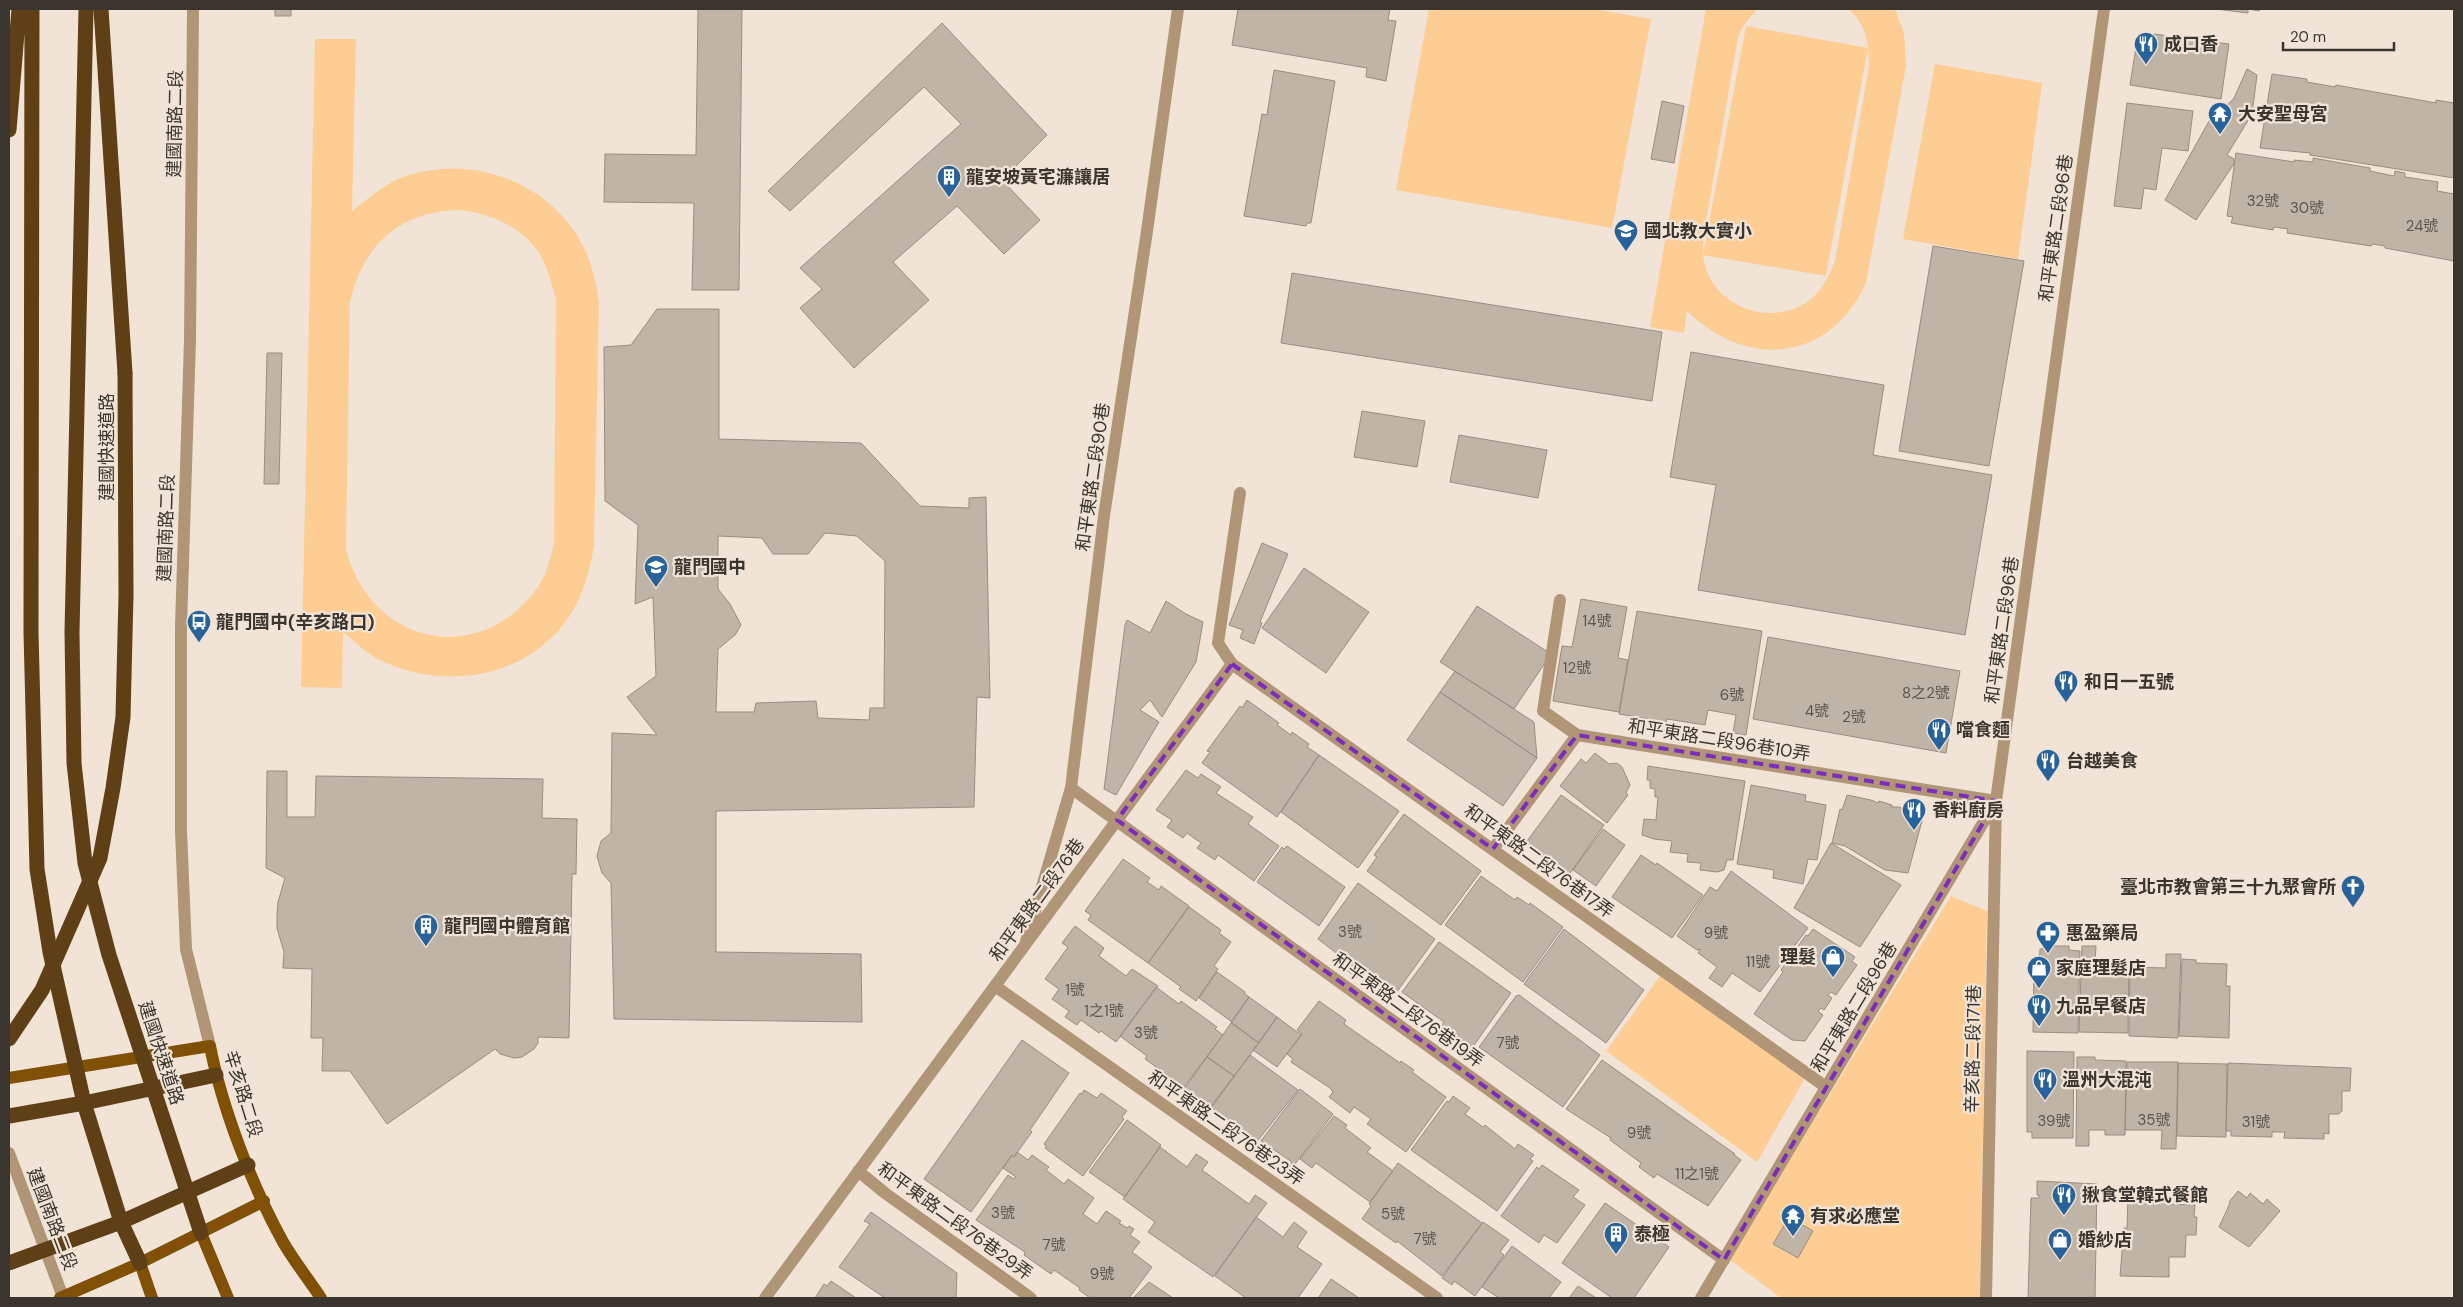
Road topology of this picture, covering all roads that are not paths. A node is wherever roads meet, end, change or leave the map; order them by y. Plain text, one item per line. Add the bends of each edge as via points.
1 (18, 9) edge
2 (32, 9) edge
3 (86, 9) edge
4 (101, 9) edge
5 (193, 9) edge
6 (1178, 9) edge
7 (2104, 9) edge
8 (9, 130) edge
9 (1240, 493) dead end
10 (1560, 600) dead end
11 (1232, 664) junction
12 (1577, 735) junction
13 (1072, 788) junction
14 (1996, 802) junction
15 (1117, 820) junction
16 (1493, 849) junction
17 (1025, 945) junction
18 (995, 986) junction
19 (9, 1039) edge
20 (210, 1046) junction
21 (142, 1058) junction
22 (77, 1068) junction
23 (216, 1075) junction
24 (9, 1078) edge
25 (1826, 1087) junction
26 (152, 1089) junction
27 (84, 1103) junction
28 (9, 1116) edge
29 (9, 1154) edge
30 (248, 1165) junction
31 (858, 1171) junction
32 (189, 1194) junction
33 (264, 1201) junction
34 (121, 1222) junction
35 (201, 1233) junction
36 (46, 1251) junction
37 (1724, 1260) junction
38 (9, 1263) edge
39 (140, 1263) junction
40 (62, 1298) edge
41 (152, 1298) edge
42 (228, 1298) edge
43 (321, 1298) edge
44 (765, 1298) edge
45 (1032, 1298) edge
46 (1437, 1298) edge
47 (1701, 1298) edge
48 (1986, 1298) edge

1 - 8 highway
2 - 22 highway via 31,632 37,869 50,952
3 - 21 highway, 建國快速道路 via 73,622 74,763 85,863 109,956
4 - 19 highway, 建國快速道路, bridge via 125,373 123,717 100,858 42,990
5 - 20 street, 建國南路二段 via 190,340 181,627 182,831 186,949
6 - 13 street, 和平東路二段90巷 via 1104,516
7 - 14 street, 和平東路二段96巷
9 - 11 street via 1218,642
10 - 12 street via 1543,711
11 - 15 street, 和平東路二段76巷
11 - 16 street, 和平東路二段76巷17弄
12 - 14 street, 和平東路二段96巷10弄
12 - 16 street
13 - 15 street, 和平東路二段76巷19弄
13 - 17 street, 和平東路二段90巷
14 - 25 street, 和平東路二段96巷
14 - 48 street, 辛亥路二段171巷
15 - 17 street, 和平東路二段76巷
15 - 37 street, 和平東路二段76巷19弄
16 - 25 street, 和平東路二段76巷17弄
17 - 18 street, 和平東路二段76巷
18 - 31 street, 和平東路二段76巷
18 - 46 street, 和平東路二段76巷23弄
20 - 21 main road, 辛亥路二段
20 - 23 main road, 辛亥路二段
21 - 22 main road, 辛亥路二段
21 - 26 highway, 建國快速道路
22 - 24 main road, 辛亥路二段
22 - 27 highway
23 - 26 highway
23 - 30 main road, 辛亥路二段
25 - 37 street, 和平東路二段96巷
26 - 27 highway
26 - 32 highway, 建國快速道路
27 - 28 highway
27 - 34 highway
29 - 36 street, 建國南路二段
30 - 32 highway
30 - 33 main road, 辛亥路二段
31 - 44 street, 和平東路二段76巷
31 - 45 street, 和平東路二段76巷29弄
32 - 34 highway
32 - 35 highway, 建國快速道路
33 - 35 main road
33 - 43 main road, 辛亥路二段 via 283,1242
34 - 36 highway
34 - 39 highway
35 - 39 main road
35 - 42 main road
36 - 38 highway
36 - 40 street, 建國南路二段
37 - 47 street, 和平東路二段96巷
39 - 40 main road
39 - 41 main road

